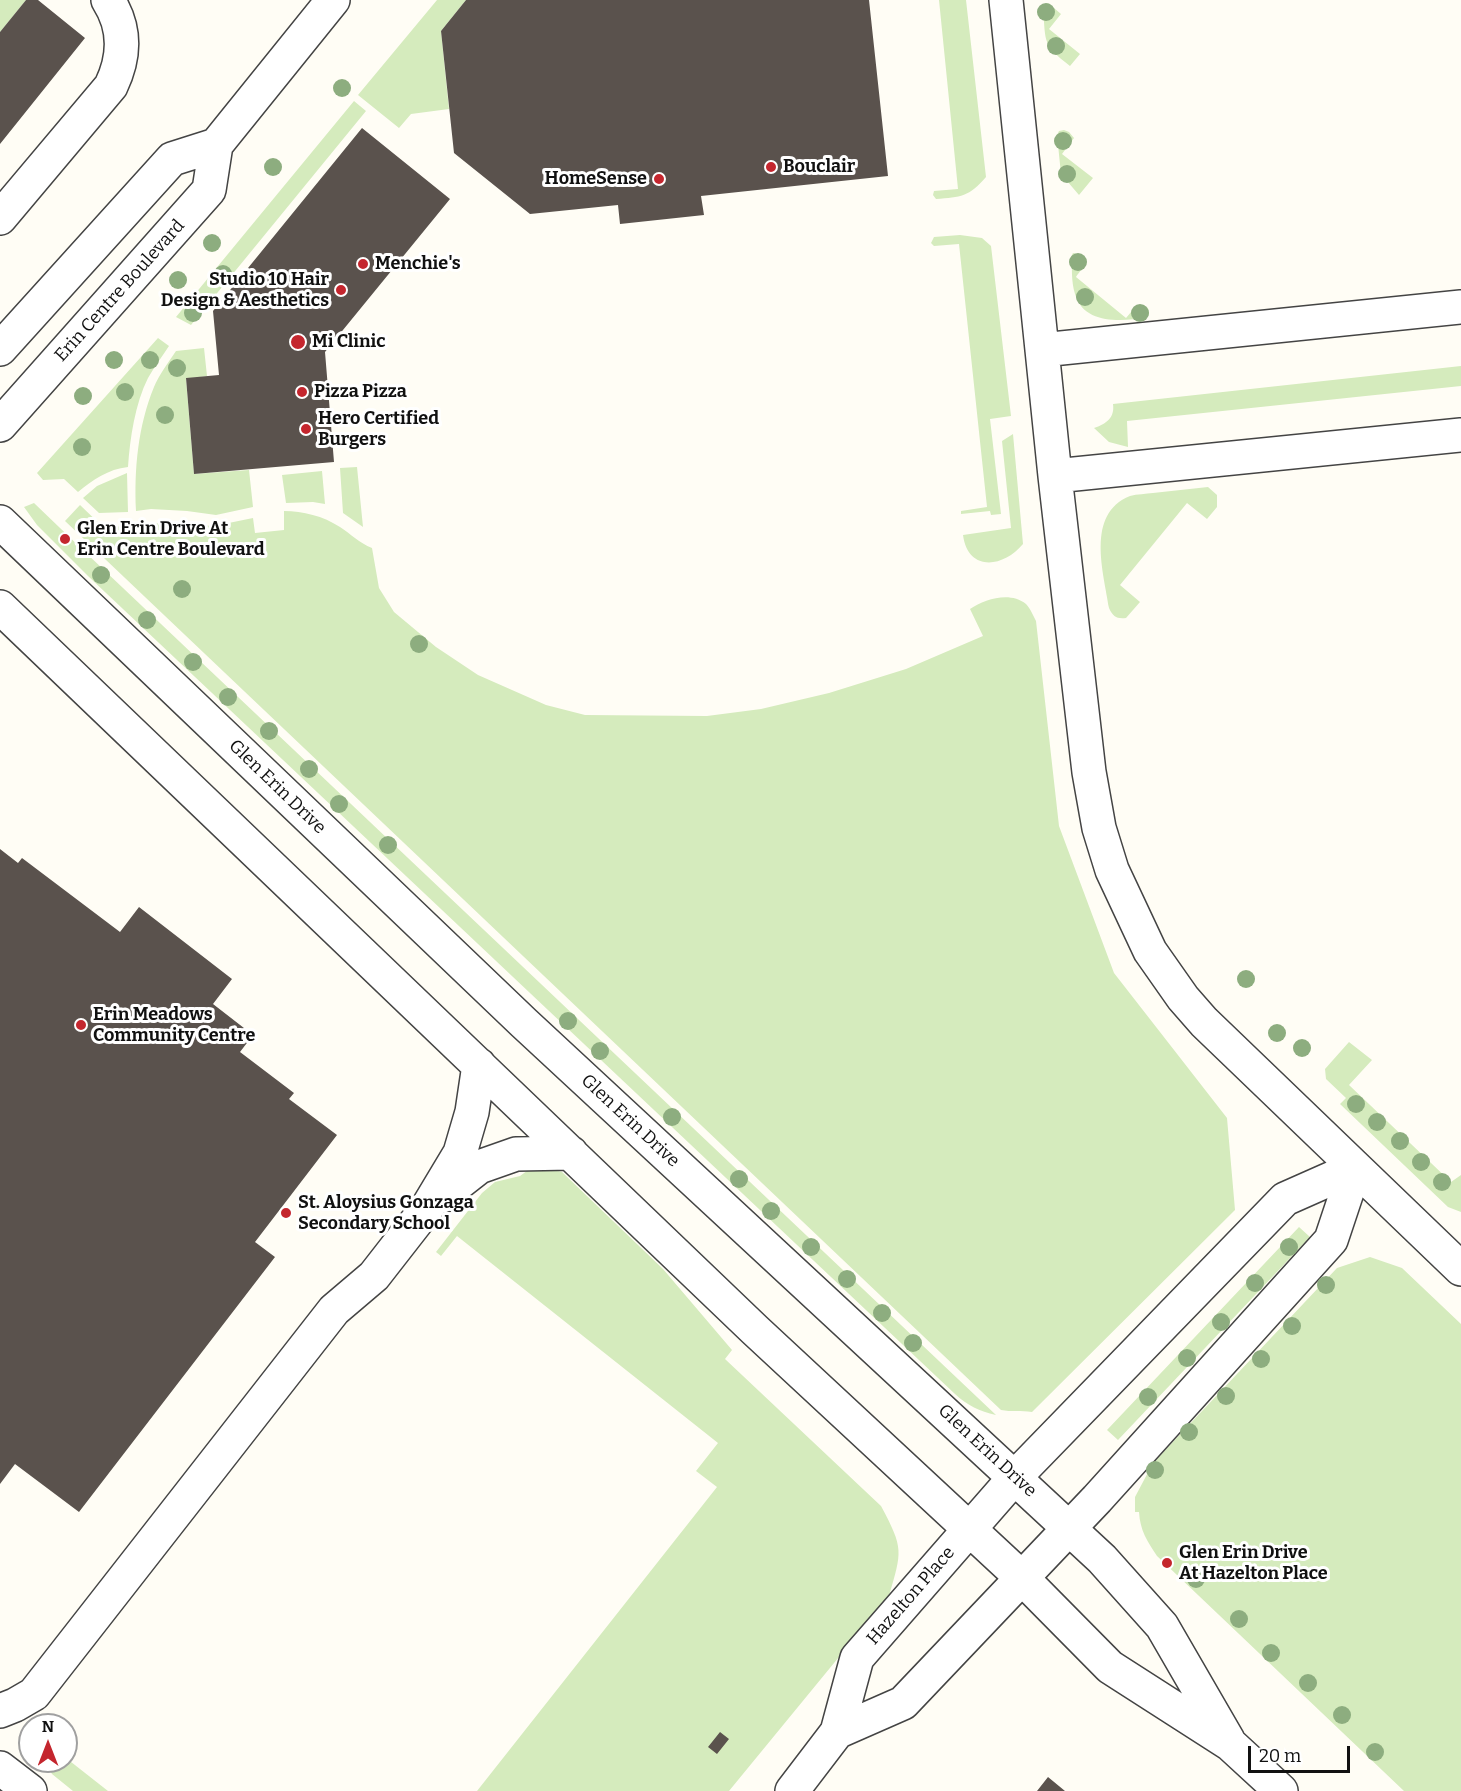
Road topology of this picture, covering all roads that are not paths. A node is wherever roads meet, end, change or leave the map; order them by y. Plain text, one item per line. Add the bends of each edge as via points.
1 (108, 0) edge
2 (333, 0) edge
3 (1006, 0) edge
4 (216, 145) junction
5 (0, 218) edge
6 (1461, 307) edge
7 (0, 349) edge
8 (1042, 350) junction
9 (0, 426) edge
10 (1461, 435) edge
11 (1055, 476) junction
12 (0, 522) edge
13 (0, 607) edge
14 (479, 1065) junction
15 (571, 1153) junction
16 (1355, 1168) junction
17 (427, 1208) junction
18 (1461, 1269) edge
19 (1016, 1477) junction
20 (1070, 1528) junction
21 (969, 1529) junction
22 (1022, 1578) junction
23 (0, 1712) edge
24 (837, 1732) junction
25 (1230, 1744) junction
26 (0, 1768) edge
27 (30, 1791) edge
28 (792, 1791) edge
29 (1281, 1791) edge

1 - 5 street via 121,29 122,48 111,86
2 - 4 street
3 - 8 street
4 - 7 street via 172,159
4 - 9 street, Erin Centre Boulevard via 209,190
6 - 8 street
8 - 11 street
10 - 11 street
11 - 16 street via 1089,772 1099,828 1113,870 1150,951 1183,998
12 - 19 street, Glen Erin Drive via 524,1023
13 - 14 street, Glen Erin Drive
14 - 15 street, Glen Erin Drive
14 - 17 street via 472,1112 460,1153
15 - 17 street via 516,1154 479,1167
15 - 21 street, Glen Erin Drive
16 - 18 street
16 - 19 street, Hazelton Place via 1285,1199
16 - 20 street, Hazelton Place via 1331,1240
17 - 23 street via 374,1276 334,1310 34,1694
19 - 20 street, Glen Erin Drive
19 - 21 street, Hazelton Place
20 - 22 street, Hazelton Place
20 - 25 street, Glen Erin Drive via 1162,1626
21 - 22 street, Glen Erin Drive
21 - 24 street, Hazelton Place via 857,1658
22 - 24 street, Hazelton Place via 903,1702
22 - 25 street, Glen Erin Drive via 1110,1666
24 - 28 street, Hazelton Place
25 - 29 street, Glen Erin Drive
26 - 27 street

